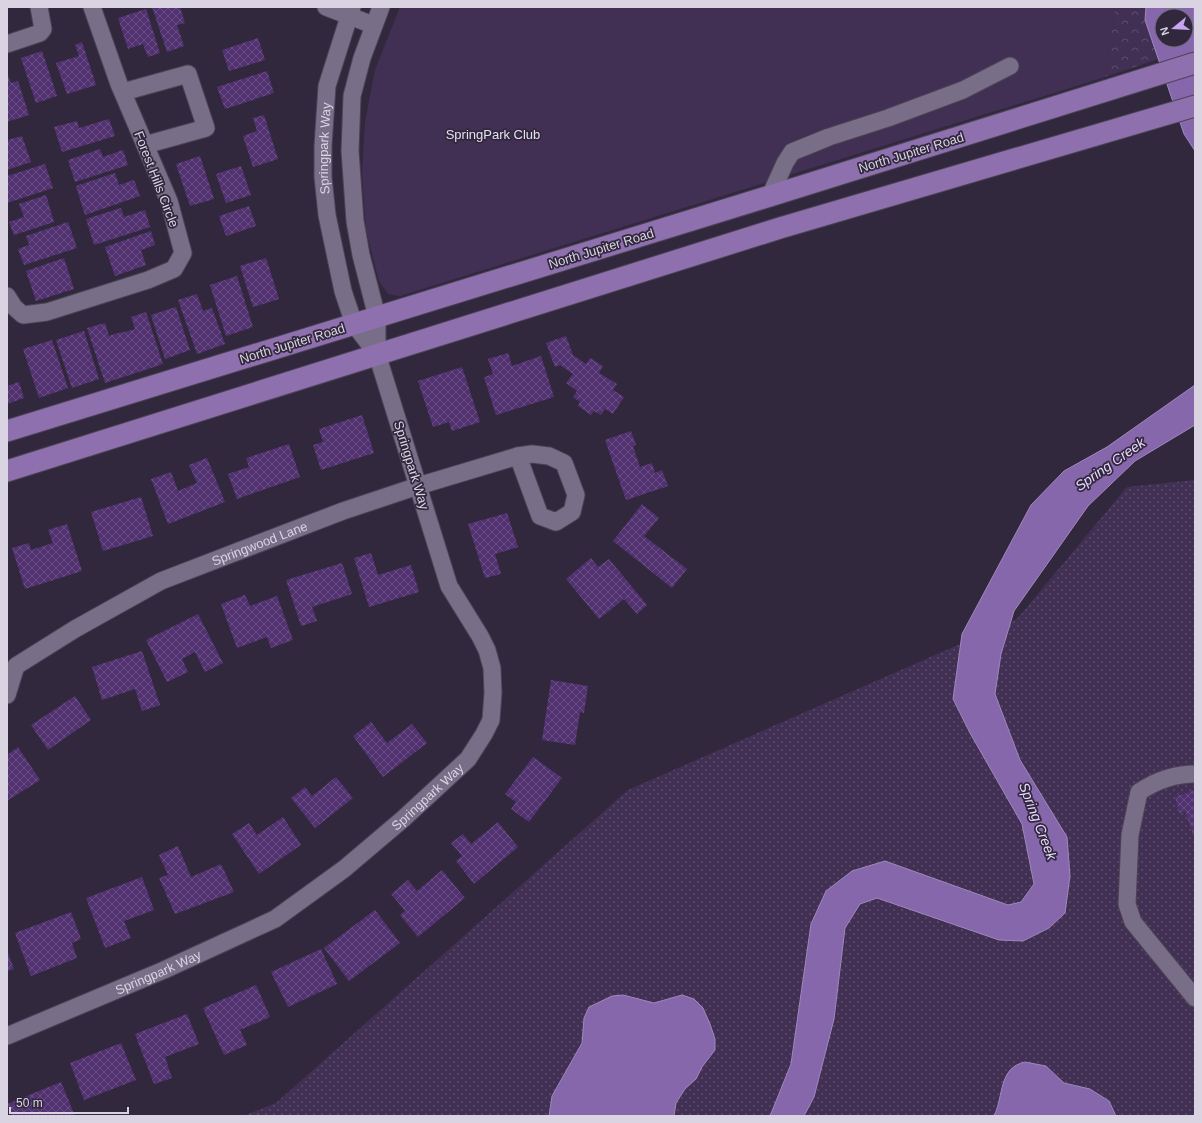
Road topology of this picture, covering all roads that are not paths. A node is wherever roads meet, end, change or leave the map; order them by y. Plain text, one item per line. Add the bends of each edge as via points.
1 (39, 7) edge
2 (92, 7) edge
3 (326, 7) edge
4 (381, 7) edge
5 (350, 11) edge
6 (373, 25) junction
7 (7, 44) edge
8 (1195, 63) edge
9 (1010, 66) dead end
10 (123, 92) junction
11 (1195, 106) edge
12 (145, 144) junction
13 (770, 196) junction
14 (780, 228) junction
15 (7, 296) edge
16 (378, 317) junction
17 (354, 324) junction
18 (377, 354) junction
19 (7, 431) edge
20 (518, 456) dead end
21 (7, 471) edge
22 (418, 486) junction
23 (12, 665) edge
24 (7, 695) edge
25 (1195, 774) edge
26 (1195, 998) edge
27 (7, 1036) edge

1 - 7 street via 43,29 40,33
2 - 10 street, Forest Hills Circle
3 - 5 street
4 - 6 street, Springpark Way
5 - 6 street
5 - 17 street, Springpark Way via 326,86 323,146 327,215 337,270
6 - 16 street, Springpark Way via 352,96 350,151 355,221 361,256
8 - 13 main road, North Jupiter Road
9 - 13 street via 963,90 792,152
10 - 12 street, Forest Hills Circle
10 - 12 street via 188,74 206,128
11 - 14 main road
12 - 15 street, Forest Hills Circle via 169,201 183,253 174,270 47,312 24,315 14,307
13 - 14 main road
13 - 16 main road, North Jupiter Road
14 - 18 main road
16 - 17 main road, North Jupiter Road
16 - 18 street, Springpark Way
17 - 18 street, Springpark Way
17 - 19 main road, North Jupiter Road
18 - 21 main road
18 - 22 street, Springpark Way
20 - 22 street, Springwood Lane
22 - 23 street, Springwood Lane via 343,511 161,581
22 - 27 street, Springpark Way via 449,586 480,636 492,668 494,693 491,720 468,759 344,869 275,919 164,970
23 - 24 street, Springwood Lane
25 - 26 street via 1156,780 1139,792 1130,835 1127,904 1134,922

